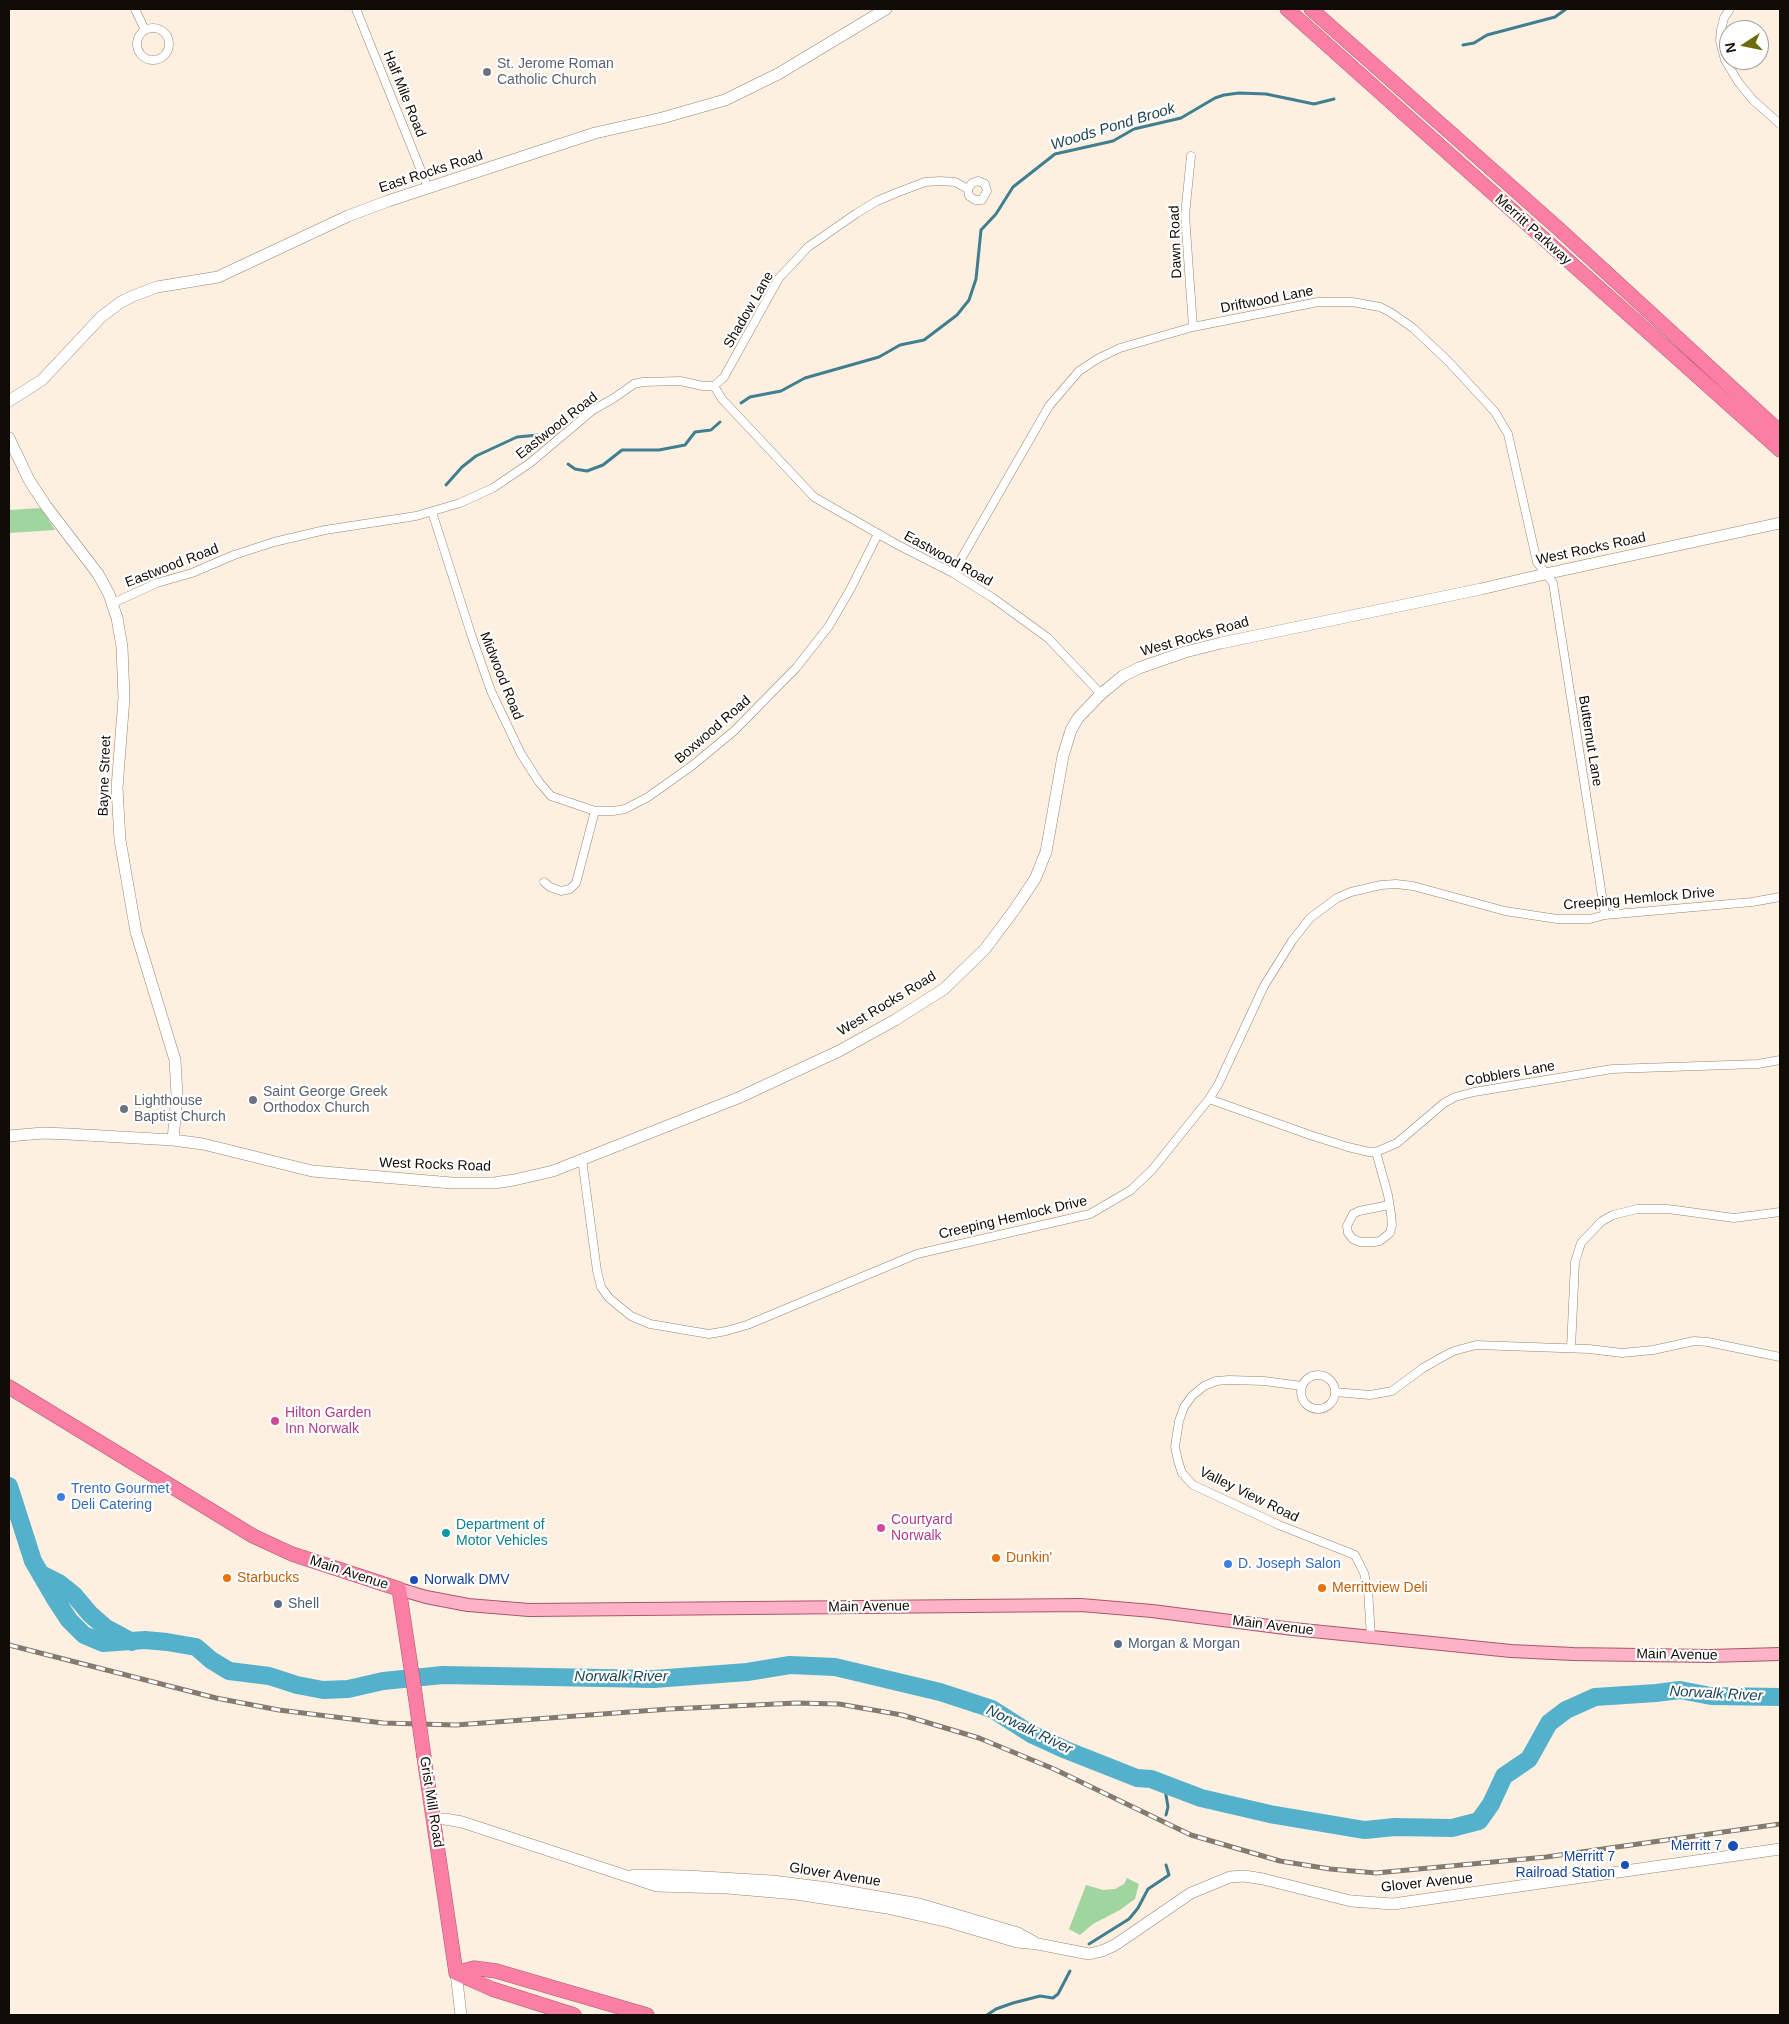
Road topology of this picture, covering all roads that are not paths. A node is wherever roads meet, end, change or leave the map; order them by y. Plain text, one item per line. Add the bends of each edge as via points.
1 (135, 9) edge
2 (356, 9) edge
3 (886, 9) edge
4 (1286, 9) edge
5 (1311, 9) edge
6 (1730, 9) edge
7 (145, 30) junction
8 (1780, 124) edge
9 (1190, 156) dead end
10 (428, 188) junction
11 (968, 189) dead end
12 (1193, 327) junction
13 (714, 386) junction
14 (9, 401) edge
15 (1780, 432) edge
16 (9, 438) edge
17 (1780, 450) edge
18 (432, 512) junction
19 (1780, 522) edge
20 (878, 534) junction
21 (953, 573) junction
22 (1545, 574) junction
23 (113, 604) junction
24 (1101, 694) junction
25 (595, 811) junction
26 (544, 882) dead end
27 (1780, 897) edge
28 (1605, 915) junction
29 (1780, 1060) edge
30 (1210, 1098) junction
31 (9, 1136) edge
32 (173, 1140) junction
33 (1376, 1152) junction
34 (582, 1159) junction
35 (1389, 1205) junction
36 (1780, 1212) edge
37 (1571, 1348) junction
38 (1780, 1357) edge
39 (1302, 1386) junction
40 (9, 1388) edge
41 (1335, 1394) junction
42 (399, 1589) junction
43 (1371, 1637) junction
44 (1780, 1654) edge
45 (434, 1819) junction
46 (1780, 1849) edge
47 (456, 1973) junction
48 (461, 2015) edge
49 (574, 2015) edge
50 (647, 2015) edge

1 - 7 street
2 - 10 street, Half Mile Road
3 - 10 street, East Rocks Road via 787,69 725,100 596,133
4 - 17 highway, Merritt Parkway
5 - 15 highway, Merritt Parkway via 1560,230
6 - 8 street via 1721,30 1725,60 1753,100
7 - 7 street via 137,44 141,55 150,60 162,58 168,49 168,38 156,28
9 - 12 street, Dawn Road via 1185,215
10 - 14 street, East Rocks Road via 348,216 218,277 157,288 121,302 101,317 42,380
11 - 13 street, Shadow Lane via 955,182 925,182 877,201 808,247 779,278 724,377
12 - 21 street, Driftwood Lane via 1120,348 1079,371 1035,427
12 - 22 street, Driftwood Lane via 1318,302 1339,301 1380,307 1403,320 1448,361 1502,423 1508,434 1537,562
13 - 18 street, Eastwood Road via 680,381 634,384 593,410 530,463 493,488
13 - 20 street, Eastwood Road via 722,399 814,498
16 - 23 street, Bayne Street via 28,480 98,574
18 - 23 street, Eastwood Road via 274,542 157,583
18 - 25 street, Midwood Road via 491,691 521,754 551,796
19 - 22 street, West Rocks Road
20 - 21 street, Eastwood Road
20 - 25 street, Boxwood Road via 829,626 796,668 754,711 648,798 625,809
21 - 24 street, Eastwood Road via 1048,638
22 - 24 street, West Rocks Road via 1185,652 1139,668
22 - 28 street, Butternut Lane via 1553,583
23 - 32 street, Bayne Street via 120,632 124,698 117,788 120,840 136,932 174,1060 177,1095
24 - 34 street, West Rocks Road via 1078,718 1067,741 1046,852 1034,879 985,948 944,989 839,1051 738,1098
25 - 26 street via 576,883 561,891
27 - 28 street, Creeping Hemlock Drive
28 - 30 street, Creeping Hemlock Drive via 1590,919 1557,919 1505,911 1396,884 1363,889 1337,898 1310,918 1278,961
29 - 33 street, Cobblers Lane via 1758,1064 1612,1070 1474,1092 1444,1103 1397,1143
30 - 33 street via 1310,1135
30 - 34 street, Creeping Hemlock Drive via 1152,1170 1131,1190 1100,1210 1080,1218 917,1254 747,1325 709,1334 650,1324 621,1309 601,1287 596,1271
31 - 32 street, West Rocks Road via 43,1133
32 - 34 street, West Rocks Road via 203,1144 312,1171 452,1183 514,1180 553,1171
33 - 35 street
35 - 35 street via 1392,1225 1386,1237 1374,1242 1352,1239 1347,1226 1354,1214
36 - 37 street via 1734,1218 1637,1209 1602,1221 1581,1243 1575,1262
37 - 38 street via 1622,1353 1686,1342 1708,1342
37 - 41 street via 1476,1345 1454,1350 1392,1391 1370,1395
39 - 41 street via 1307,1379 1319,1375 1331,1380
39 - 41 street via 1304,1402 1313,1408 1323,1408 1332,1402
39 - 43 street, Valley View Road via 1230,1380 1204,1386 1188,1402 1179,1421 1175,1447 1178,1461 1182,1473 1194,1485 1279,1525 1355,1555 1368,1590
40 - 42 highway, Main Avenue via 252,1536 292,1554
42 - 43 main road, Main Avenue via 468,1605 529,1610 1081,1605
42 - 45 highway, Grist Mill Road, bridge
43 - 44 main road, Main Avenue via 1460,1647 1573,1654
45 - 46 street, Glover Avenue via 462,1822 658,1886 779,1892 887,1908 1017,1942 1089,1954 1126,1938 1191,1893 1230,1877 1263,1879 1351,1901 1393,1904
45 - 47 highway, Grist Mill Road
47 - 48 street, Grist Mill Road
47 - 49 highway via 492,1989
47 - 50 highway via 474,1968 496,1971

